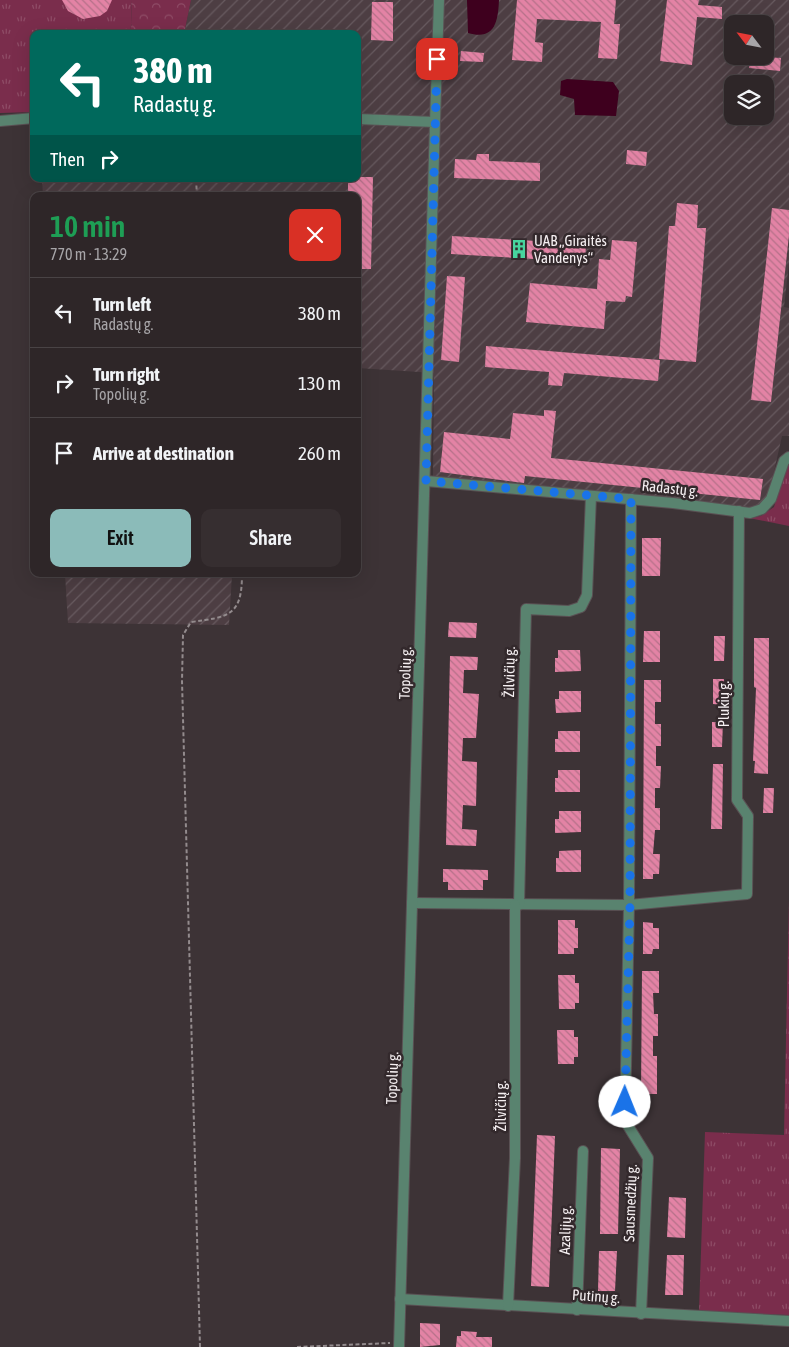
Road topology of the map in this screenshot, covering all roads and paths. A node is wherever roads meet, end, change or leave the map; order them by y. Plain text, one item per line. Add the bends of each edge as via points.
1 (439, 0) edge
2 (30, 118) edge
3 (361, 119) edge
4 (0, 121) edge
5 (435, 122) junction
6 (789, 457) edge
7 (426, 481) junction
8 (591, 496) junction
9 (631, 499) junction
10 (739, 511) junction
11 (242, 577) edge
12 (412, 904) junction
13 (517, 905) junction
14 (630, 905) junction
15 (583, 1151) dead end
16 (400, 1299) junction
17 (508, 1306) junction
18 (577, 1310) junction
19 (641, 1314) junction
20 (789, 1321) edge
21 (399, 1345) edge
22 (200, 1347) edge
23 (298, 1347) edge

1 - 5 street, Topolių g.
2 - 4 street
3 - 5 street
5 - 7 street, Topolių g.
6 - 10 street, Radastų g. via 784,461 771,499 762,509 750,513
7 - 8 street, Radastų g.
7 - 12 street, Topolių g.
8 - 9 street, Radastų g.
8 - 13 street, Žilvičių g. via 587,595 581,607 569,611 526,609
9 - 10 street, Radastų g.
9 - 14 street, Sausmedžių g.
10 - 14 street, Plukių g. via 737,800 748,816 747,894
11 - 22 path via 242,593 235,611 222,618 191,622 183,635
12 - 13 street
12 - 16 street, Topolių g.
13 - 14 street
13 - 17 street, Žilvičių g. via 515,1158
14 - 19 street, Sausmedžių g. via 625,1121 648,1158
15 - 18 street, Azalijų g.
16 - 17 street, Putinų g.
16 - 21 street, Topolių g.
17 - 18 street, Putinų g.
18 - 19 street, Putinų g.
19 - 20 street, Putinų g.
21 - 23 path

